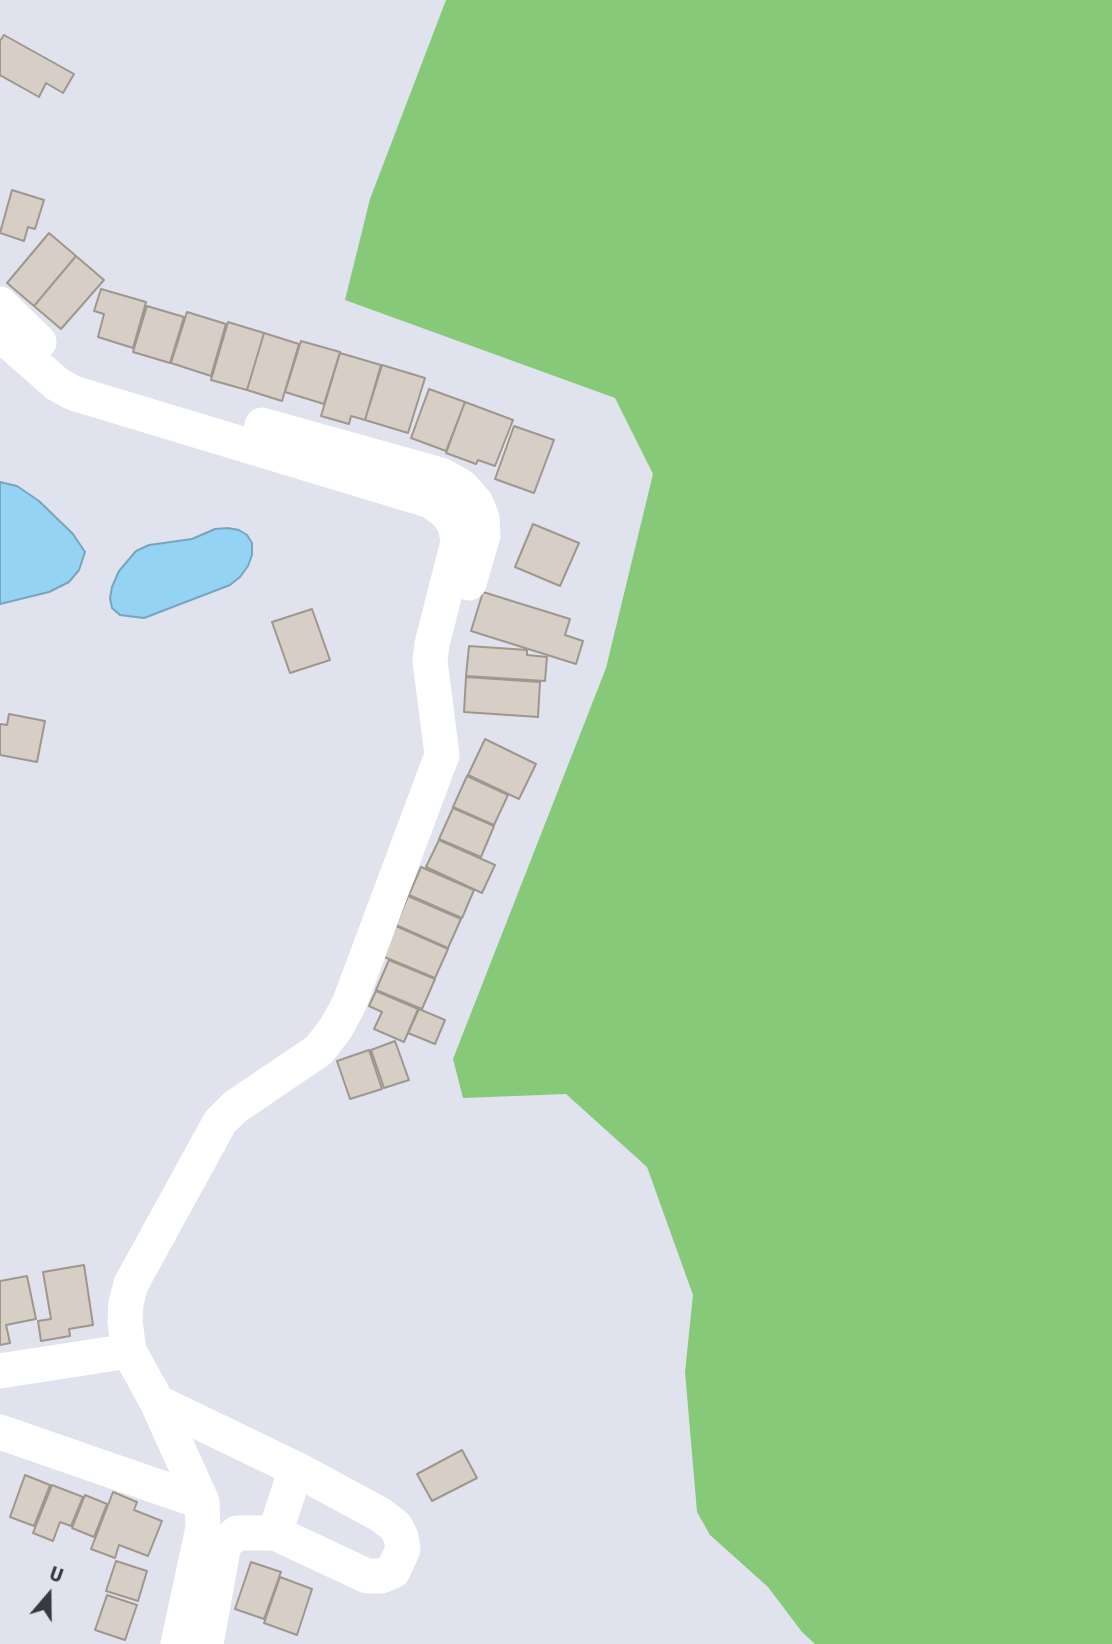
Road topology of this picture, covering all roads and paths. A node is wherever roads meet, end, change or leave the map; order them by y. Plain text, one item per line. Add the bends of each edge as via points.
1 (0, 304) edge
2 (0, 334) edge
3 (442, 755) junction
4 (129, 1350) junction
5 (0, 1371) edge
6 (157, 1402) junction
7 (0, 1432) edge
8 (296, 1469) junction
9 (202, 1502) junction
10 (275, 1534) junction
11 (178, 1644) edge
12 (206, 1644) edge

1 - 3 lane via 65,367 82,375 441,475 462,487 476,503 483,535 447,669
2 - 3 lane via 73,393 431,501 447,513 458,542 430,662
3 - 4 lane via 349,1004 319,1050 220,1122 131,1284 125,1322
4 - 5 lane
4 - 6 lane
6 - 8 lane
6 - 9 lane
7 - 9 lane
8 - 10 lane
8 - 10 lane via 382,1516 395,1526 403,1549 393,1571 367,1576
9 - 11 lane via 203,1528
10 - 12 lane via 237,1533 224,1544

